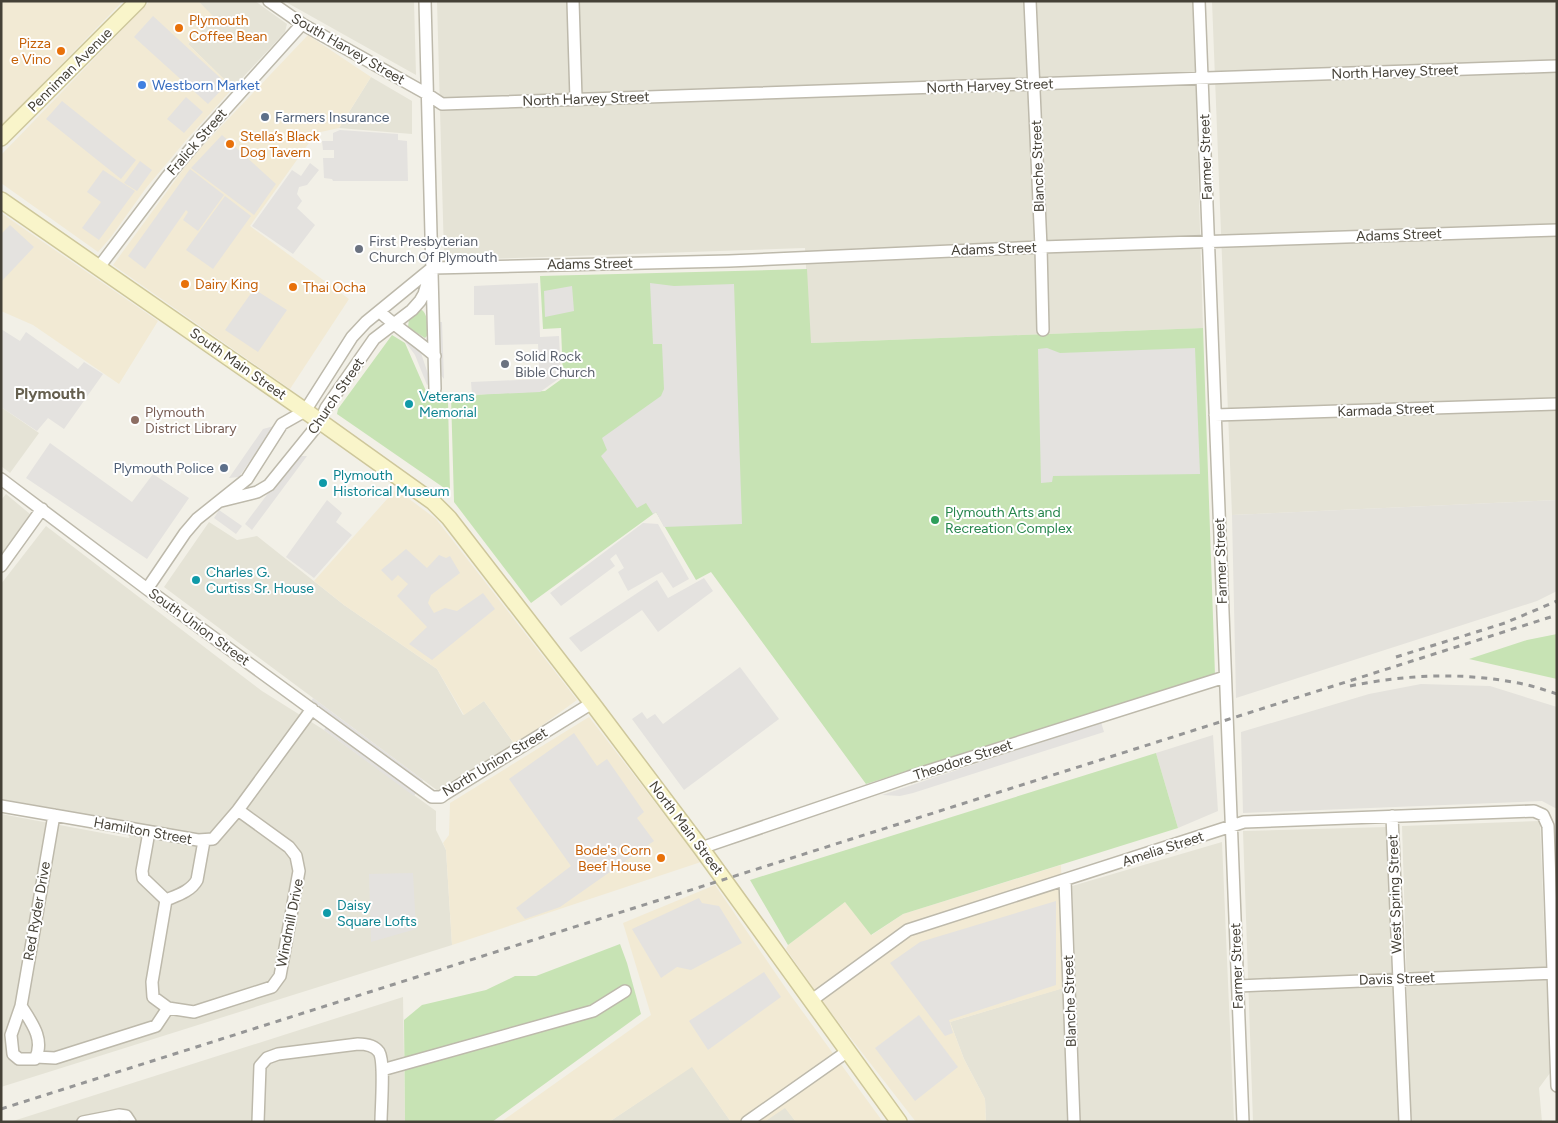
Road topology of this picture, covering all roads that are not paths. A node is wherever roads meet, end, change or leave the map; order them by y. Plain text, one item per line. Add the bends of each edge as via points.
1 (138, 1) edge
2 (270, 1) edge
3 (425, 1) edge
4 (573, 1) edge
5 (1030, 1) edge
6 (1199, 1) edge
7 (302, 24) junction
8 (1557, 66) edge
9 (1203, 79) junction
10 (1034, 84) junction
11 (427, 94) junction
12 (576, 99) junction
13 (1, 138) edge
14 (1, 200) edge
15 (1557, 230) edge
16 (1209, 242) junction
17 (1041, 247) junction
18 (98, 267) junction
19 (432, 268) junction
20 (380, 312) junction
21 (394, 325) junction
22 (1042, 330) dead end
23 (435, 356) junction
24 (435, 389) dead end
25 (1557, 404) edge
26 (305, 411) junction
27 (1215, 415) junction
28 (320, 422) junction
29 (1, 479) edge
30 (220, 501) junction
31 (42, 509) junction
32 (466, 539) joint
33 (1, 566) edge
34 (147, 589) junction
35 (1225, 677) junction
36 (592, 703) junction
37 (312, 709) junction
38 (398, 774) joint
39 (1, 806) edge
40 (238, 810) junction
41 (54, 815) junction
42 (1392, 816) junction
43 (1232, 826) junction
44 (149, 832) junction
45 (204, 841) junction
46 (701, 848) junction
47 (1065, 880) junction
48 (166, 900) junction
49 (1555, 973) edge
50 (1398, 980) junction
51 (1238, 986) junction
52 (625, 991) dead end
53 (812, 1000) junction
54 (21, 1006) junction
55 (168, 1008) junction
56 (848, 1051) junction
57 (36, 1056) junction
58 (382, 1070) junction
59 (1557, 1086) edge
60 (83, 1122) edge
61 (130, 1122) edge
62 (258, 1122) edge
63 (381, 1122) edge
64 (747, 1122) edge
65 (899, 1122) edge
66 (1074, 1122) edge
67 (1243, 1122) edge
68 (1405, 1122) edge

1 - 13 main road, Penniman Avenue
2 - 7 street, South Harvey Street
3 - 11 street, Church Street
4 - 12 street
5 - 10 street, Blanche Street
6 - 9 street, Farmer Street
7 - 11 street, South Harvey Street
7 - 18 street, Fralick Street via 204,132
8 - 9 street, North Harvey Street
9 - 10 street, North Harvey Street
9 - 16 street, Farmer Street
10 - 12 street, North Harvey Street
10 - 17 street, Blanche Street
11 - 12 street, North Harvey Street via 442,104
11 - 19 street, Church Street
14 - 18 main road, South Main Street
15 - 16 street, Adams Street
16 - 17 street, Adams Street
16 - 27 street, Farmer Street
17 - 19 street, Adams Street via 729,261
17 - 22 street, Blanche Street
18 - 26 main road, South Main Street
19 - 20 street, Church Street
19 - 21 street, Church Street via 420,301
19 - 23 street, Church Street
20 - 21 street
20 - 26 street, Church Street via 352,337
21 - 23 street
21 - 28 street, Church Street via 374,339 326,408
23 - 24 street, Church Street
25 - 27 street, Karmada Street
26 - 28 main road, South Main Street
26 - 30 street, Church Street via 282,424 247,479
27 - 35 street, Farmer Street
28 - 30 street, Church Street via 268,485 257,492
28 - 32 main road, South Main Street via 433,502
29 - 31 street, South Union Street
30 - 34 street, Church Street via 197,518
31 - 33 street
31 - 34 street, South Union Street
32 - 36 main road, North Main Street
34 - 37 street, South Union Street
35 - 43 street, Farmer Street
35 - 46 street, Theodore Street
36 - 38 street, North Union Street via 441,797 427,795
36 - 46 main road, North Main Street
37 - 38 street, South Union Street
37 - 40 street, Hamilton Street
39 - 41 street, Hamilton Street
40 - 45 street, Hamilton Street via 213,839
40 - 55 street, Windmill Drive via 289,847 296,856 300,871 280,976 272,986 194,1012
41 - 44 street, Hamilton Street
41 - 54 street, Red Ryder Drive
42 - 43 street, Amelia Street via 1244,822
42 - 49 street, Amelia Street via 1534,811 1543,815 1548,826
42 - 50 street, West Spring Street
43 - 47 street, Amelia Street
43 - 51 street, Farmer Street
44 - 45 street, Hamilton Street
44 - 48 street via 143,878
45 - 48 street via 195,884
46 - 53 main road, North Main Street
47 - 53 street, Amelia Street via 908,930
47 - 66 street, Blanche Street
48 - 55 street via 152,982 154,997
49 - 50 street, Davis Street
49 - 59 street
50 - 51 street, Davis Street
50 - 68 street, West Spring Street
51 - 67 street, Farmer Street
52 - 58 street via 593,1011
53 - 56 main road, North Main Street
54 - 57 street via 39,1042
54 - 57 street, Red Ryder Drive via 11,1035 13,1054 28,1061
55 - 57 street via 156,1026 55,1058
56 - 64 street
56 - 65 main road, North Main Street
58 - 62 street via 378,1051 369,1044 267,1058 260,1066
58 - 63 street
60 - 61 street via 118,1115 126,1116

